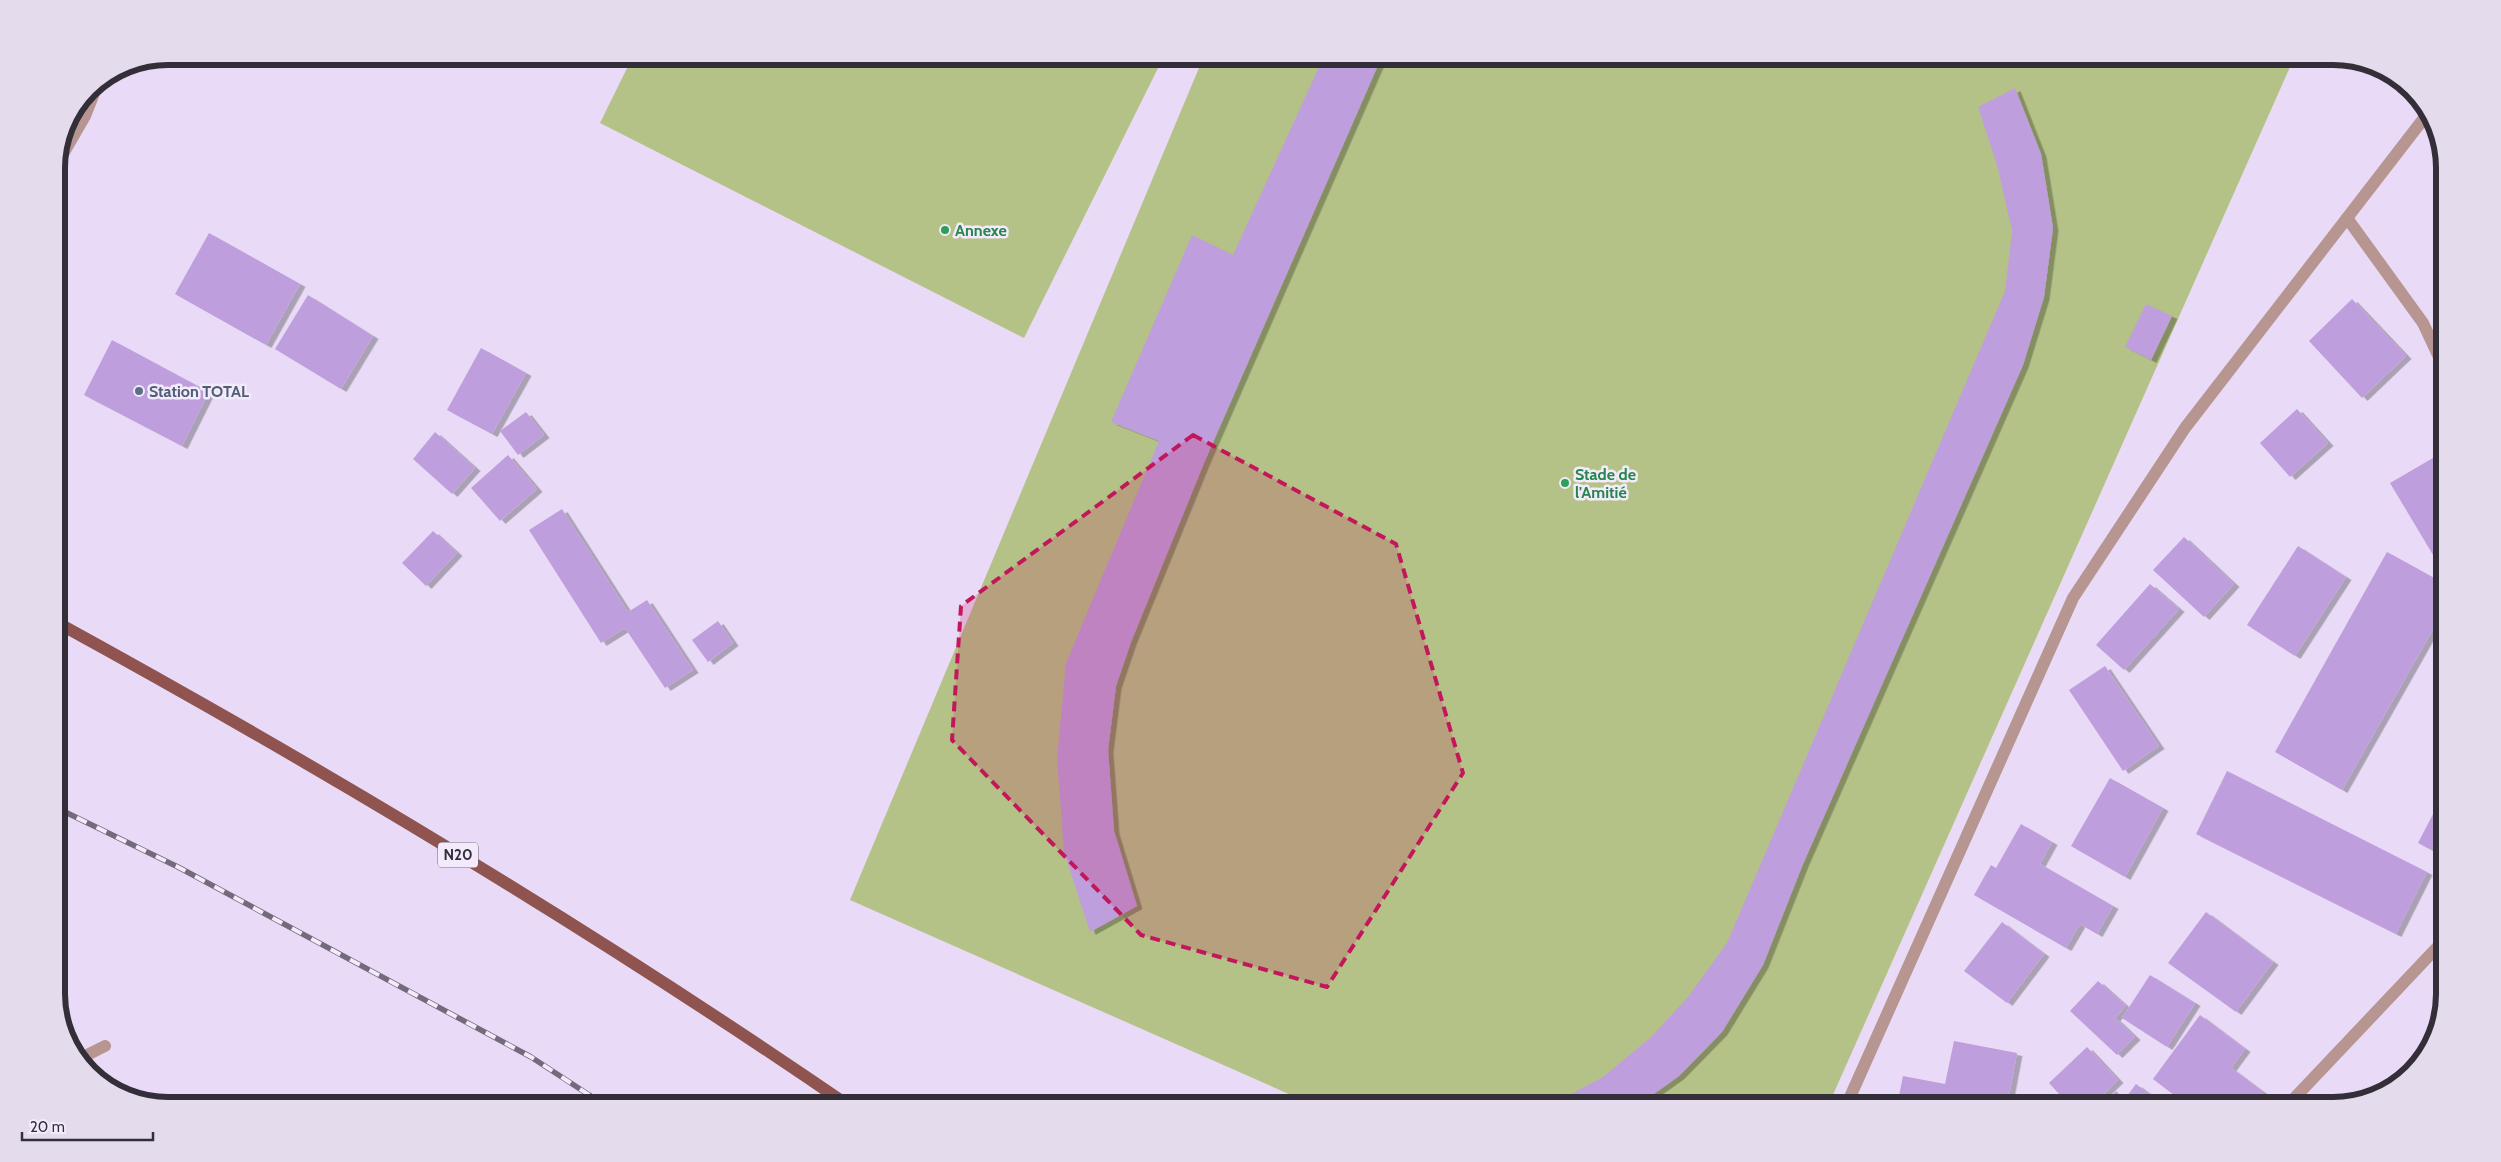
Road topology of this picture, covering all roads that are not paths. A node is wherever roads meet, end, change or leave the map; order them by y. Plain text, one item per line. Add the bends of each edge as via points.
1 (92, 100) edge
2 (2423, 119) edge
3 (72, 133) edge
4 (2347, 218) junction
5 (2436, 351) edge
6 (65, 627) edge
7 (2436, 949) edge
8 (105, 1046) dead end
9 (86, 1056) edge
10 (836, 1097) edge
11 (1850, 1097) edge
12 (2296, 1097) edge

1 - 3 street via 85,116
2 - 4 street
4 - 5 street via 2423,323
4 - 11 street via 2185,428 2073,598
6 - 10 main road, N20 via 214,709 408,825 717,1015
7 - 12 street
8 - 9 street

